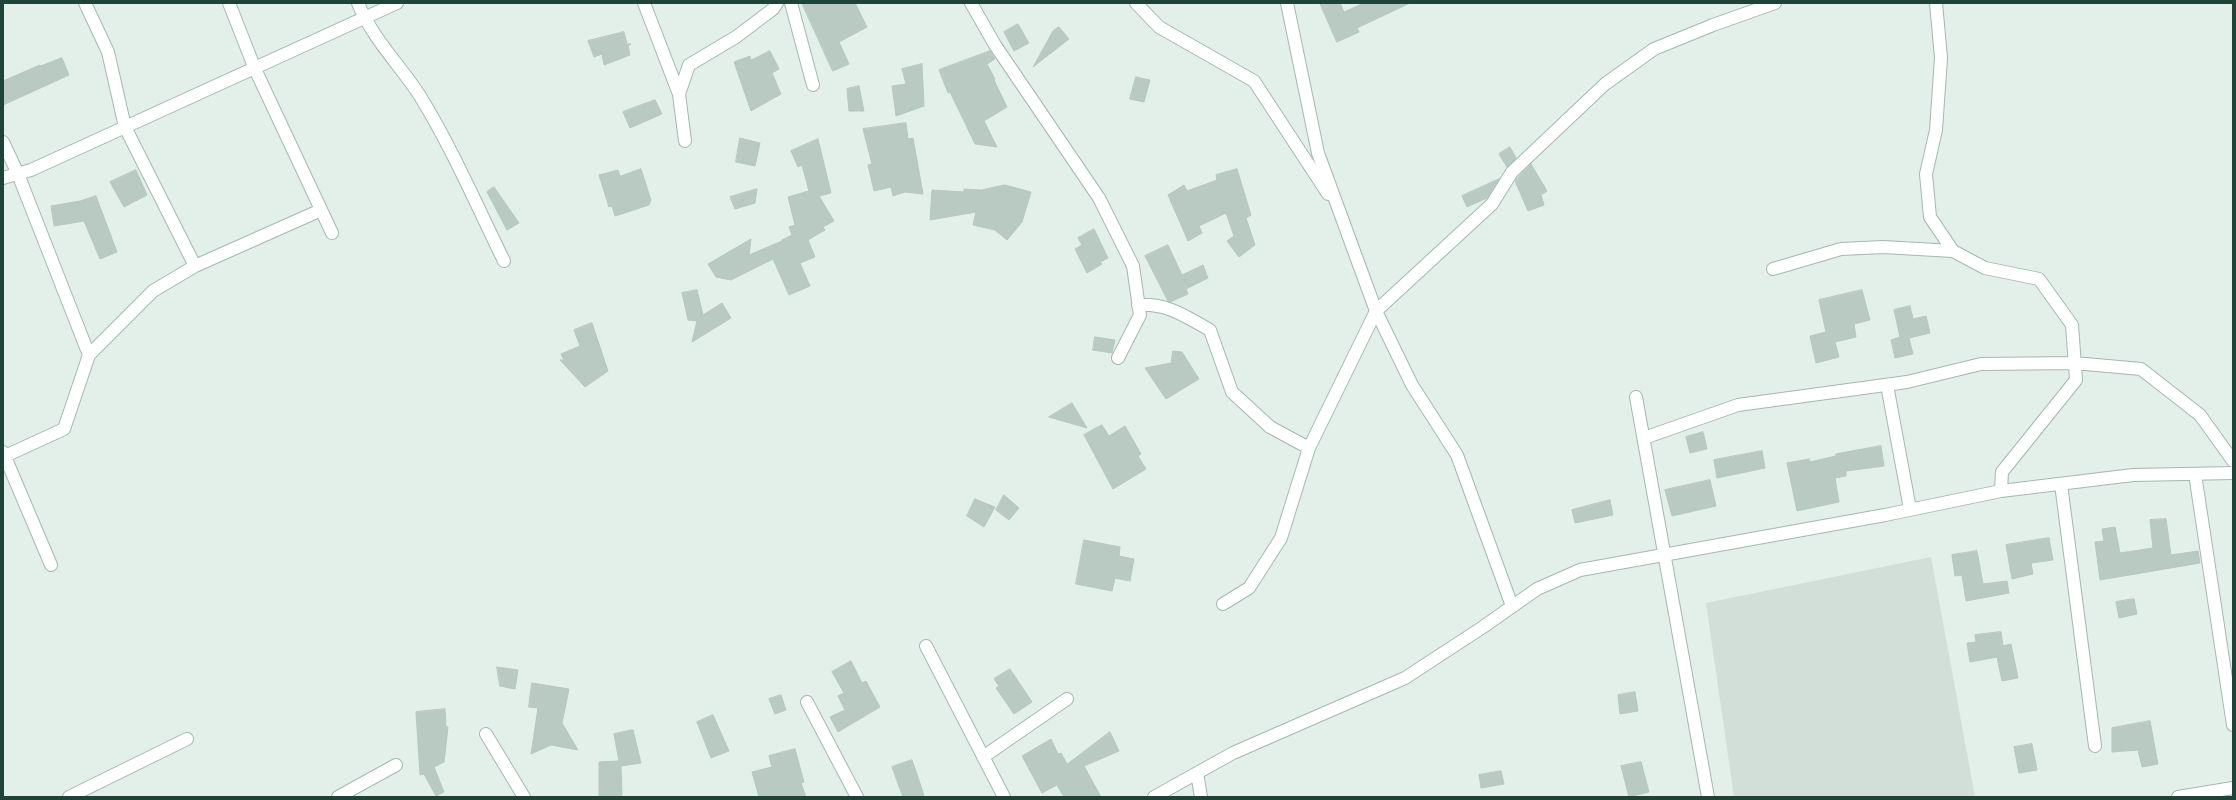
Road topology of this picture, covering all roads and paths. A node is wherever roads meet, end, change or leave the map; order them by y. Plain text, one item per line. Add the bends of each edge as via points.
1 (85, 3) edge
2 (230, 3) edge
3 (358, 3) edge
4 (397, 3) edge
5 (644, 3) edge
6 (777, 3) edge
7 (791, 3) edge
8 (971, 3) edge
9 (1136, 3) edge
10 (1287, 3) edge
11 (1772, 3) edge
12 (1936, 3) edge
13 (364, 19) junction
14 (255, 69) junction
15 (813, 85) dead end
16 (679, 94) junction
17 (125, 127) junction
18 (685, 141) dead end
19 (3, 142) edge
20 (18, 174) junction
21 (3, 178) edge
22 (321, 210) junction
23 (1340, 211) junction
24 (332, 233) dead end
25 (1953, 251) junction
26 (504, 261) dead end
27 (195, 266) junction
28 (1773, 269) dead end
29 (1138, 305) junction
30 (1376, 311) junction
31 (89, 355) junction
32 (1118, 358) dead end
33 (2074, 363) junction
34 (1887, 385) junction
35 (1636, 397) dead end
36 (1644, 438) junction
37 (1309, 448) junction
38 (4, 455) edge
39 (2233, 462) edge
40 (2233, 473) edge
41 (2195, 474) junction
42 (2061, 484) junction
43 (2001, 490) junction
44 (1910, 510) junction
45 (1666, 554) junction
46 (50, 565) dead end
47 (1223, 604) dead end
48 (1512, 606) junction
49 (926, 646) dead end
50 (1067, 698) dead end
51 (807, 702) dead end
52 (2233, 726) edge
53 (486, 734) dead end
54 (187, 739) dead end
55 (2095, 746) dead end
56 (983, 757) junction
57 (396, 764) dead end
58 (1197, 773) junction
59 (2233, 788) edge
60 (69, 797) edge
61 (338, 797) edge
62 (524, 797) edge
63 (857, 797) edge
64 (1004, 797) edge
65 (1154, 797) edge
66 (1201, 797) edge
67 (1708, 797) edge
68 (2178, 797) edge

1 - 17 street via 108,52
2 - 14 street
3 - 13 street
4 - 13 street
5 - 16 street
6 - 16 street via 773,9 736,37 690,65
7 - 15 street
8 - 29 street via 995,45 1099,198 1133,266
9 - 23 street via 1159,27 1254,81
10 - 23 street via 1318,153
11 - 30 street via 1654,49 1605,84 1512,172 1492,204
12 - 25 street via 1940,74 1936,130 1926,174 1930,217
13 - 14 street
13 - 26 street via 420,96
14 - 17 street
14 - 22 street
16 - 18 street
17 - 20 street
17 - 27 street
19 - 20 street
20 - 21 street
20 - 31 street
22 - 24 street
22 - 27 street
23 - 30 street
25 - 28 street via 1883,247 1841,249
25 - 33 street via 1985,268 2039,279 2072,325
27 - 31 street via 153,292
29 - 32 street via 1140,315
29 - 37 street via 1155,304 1182,314 1210,330 1232,392 1270,426
30 - 37 street
30 - 48 street via 1412,385 1457,455
31 - 38 street via 64,429
33 - 34 street via 1981,364
33 - 39 street via 2141,369 2200,416
33 - 43 street via 2076,380 2002,472
34 - 36 street via 1738,405
34 - 44 street
35 - 36 street
36 - 45 street
37 - 47 street via 1281,538 1249,588
38 - 46 street
40 - 41 street
41 - 42 street via 2132,475
41 - 52 street
42 - 43 street
42 - 55 street
43 - 44 street
44 - 45 street
45 - 48 street via 1580,570 1536,589
45 - 67 street
48 - 58 street via 1405,678 1233,753
49 - 56 street
50 - 56 street
51 - 63 street
53 - 62 street
54 - 60 street
56 - 64 street
57 - 61 street
58 - 65 street
58 - 66 street
59 - 68 street

